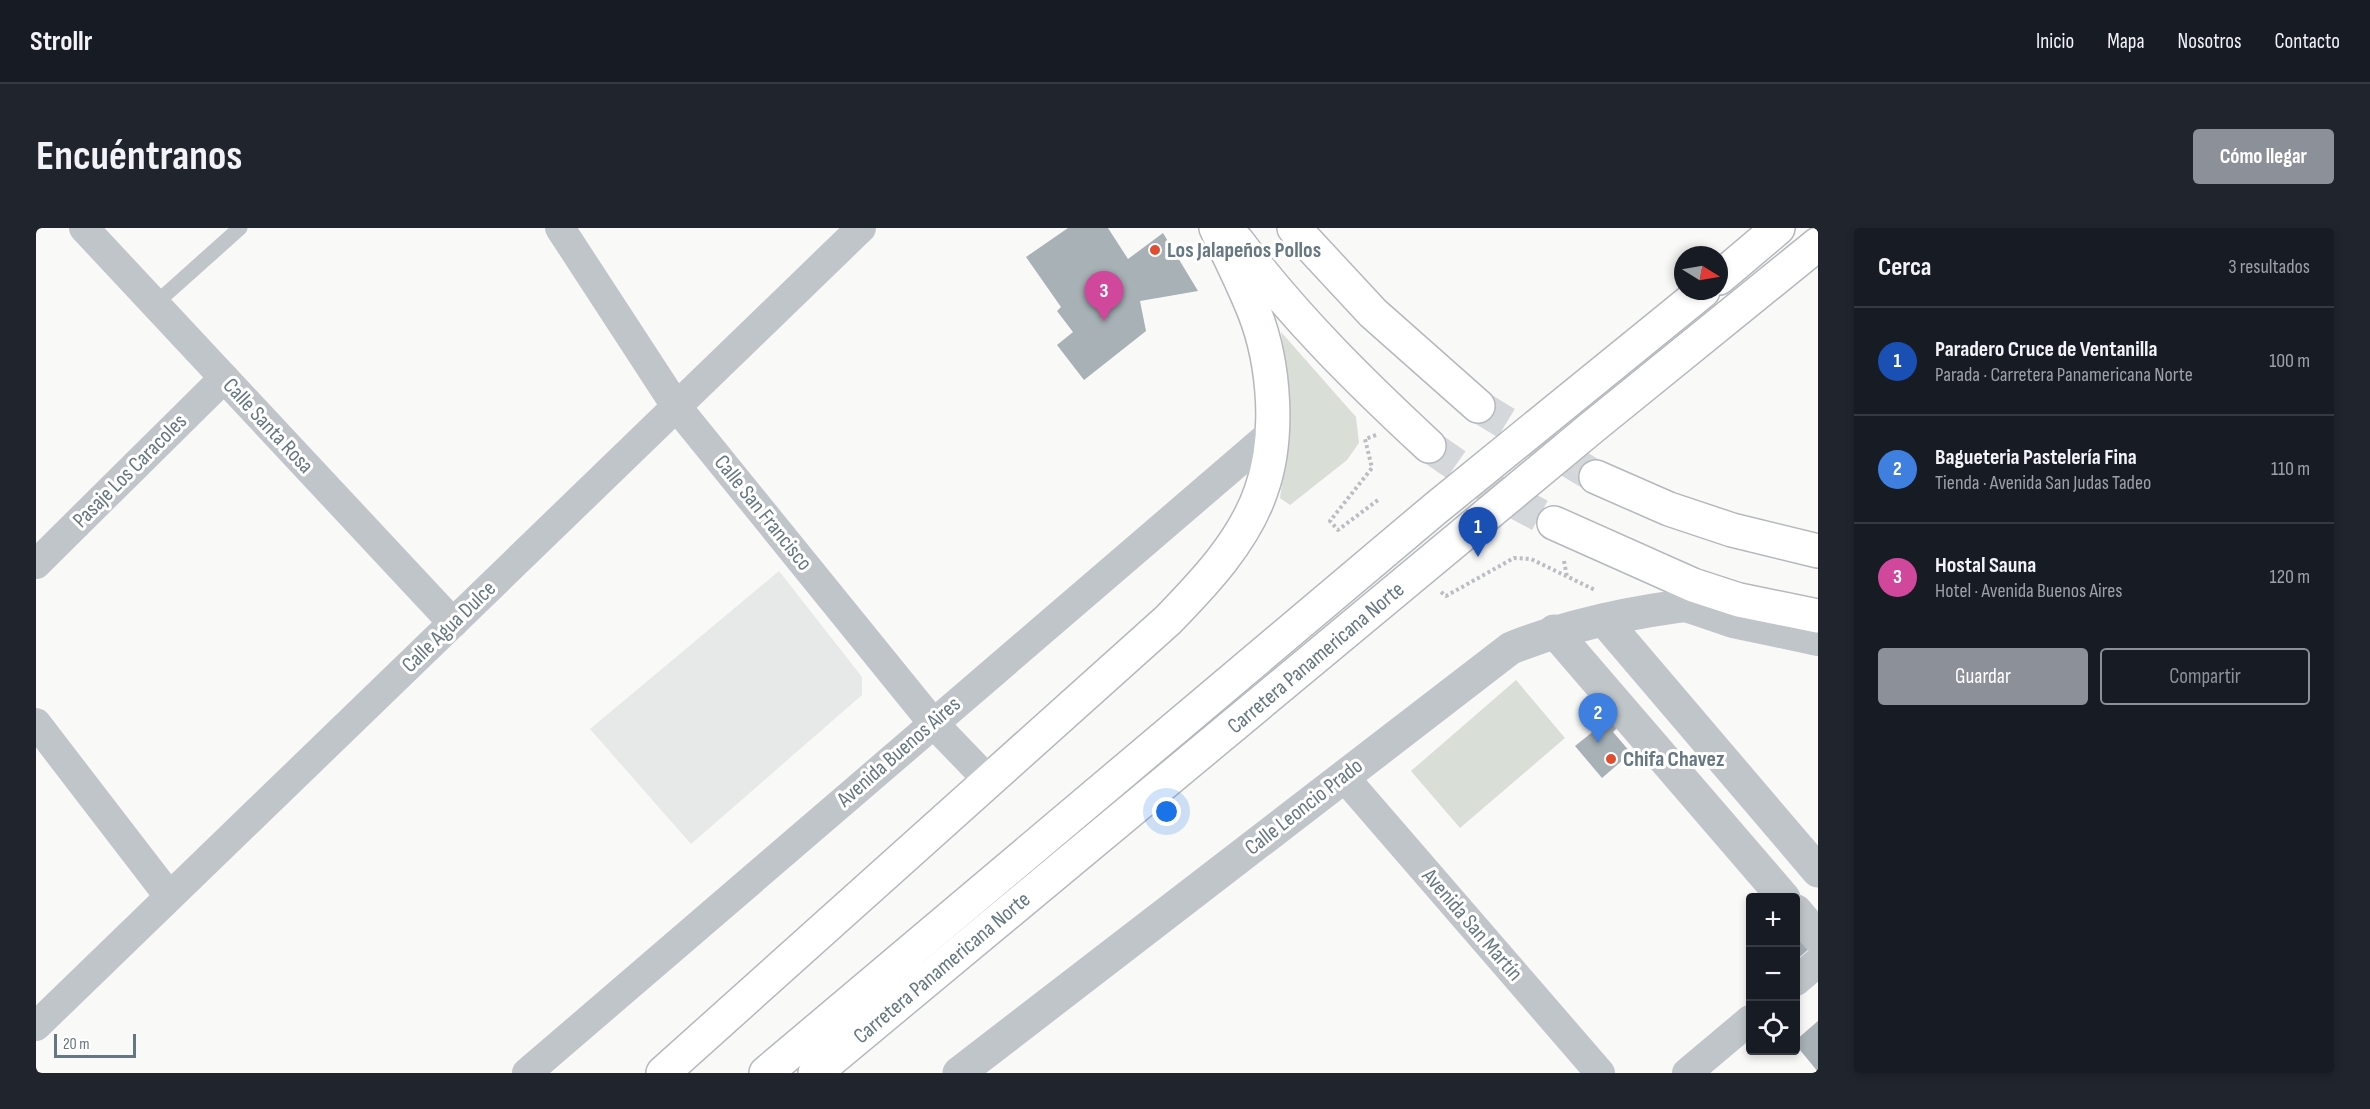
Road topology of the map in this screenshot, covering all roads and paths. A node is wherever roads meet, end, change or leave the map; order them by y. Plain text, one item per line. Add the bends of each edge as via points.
1 (84, 228) edge
2 (240, 228) edge
3 (560, 228) edge
4 (861, 228) edge
5 (1216, 228) edge
6 (1227, 228) edge
7 (1294, 228) edge
8 (1778, 228) edge
9 (1818, 244) edge
10 (1728, 270) edge
11 (1692, 300) edge
12 (155, 304) junction
13 (224, 378) junction
14 (676, 406) junction
15 (1478, 406) tunnel mouth
16 (1273, 432) junction
17 (1365, 439) dead end
18 (1429, 446) tunnel mouth
19 (1596, 477) tunnel mouth
20 (1378, 500) dead end
21 (1554, 523) tunnel mouth
22 (1818, 551) edge
23 (36, 564) edge
24 (1438, 589) dead end
25 (1739, 600) junction
26 (1680, 605) junction
27 (1604, 607) junction
28 (1818, 616) edge
29 (453, 623) junction
30 (1554, 631) junction
31 (1818, 641) edge
32 (36, 723) edge
33 (933, 723) junction
34 (1344, 777) junction
35 (988, 780) junction
36 (1818, 871) edge
37 (1781, 893) edge
38 (170, 897) junction
39 (1800, 916) edge
40 (1818, 937) edge
41 (1818, 962) edge
42 (1800, 978) edge
43 (1746, 1023) edge
44 (36, 1026) edge
45 (527, 1073) edge
46 (663, 1073) edge
47 (766, 1073) edge
48 (815, 1073) edge
49 (959, 1073) edge
50 (1600, 1073) edge
51 (1687, 1073) edge

1 - 12 street, Calle Santa Rosa
2 - 12 lane
3 - 14 street, Calle San Francisco
4 - 14 street, Calle Agua Dulce
5 - 16 highway via 1255,313 1271,377
6 - 18 highway via 1269,285 1346,369
7 - 15 highway via 1373,313
8 - 10 highway
9 - 48 highway, Carretera Panamericana Norte
11 - 47 highway, Carretera Panamericana Norte via 1436,508
12 - 13 street, Calle Santa Rosa
13 - 23 street, Pasaje Los Caracoles
13 - 29 street, Calle Santa Rosa
14 - 29 street, Calle Agua Dulce
14 - 33 street, Calle San Francisco
16 - 33 street, Avenida Buenos Aires
16 - 35 highway via 1261,492 1238,535 1206,580 1168,620
17 - 20 path via 1372,468 1330,521 1338,530
19 - 22 highway via 1669,509 1732,530
21 - 25 highway via 1693,585
24 - 27 path via 1446,596 1514,558 1531,559
25 - 26 street, Calle Leoncio Prado
25 - 28 highway
26 - 27 street, Calle Leoncio Prado
26 - 31 street via 1732,623
27 - 30 street, Calle Leoncio Prado
27 - 36 street
29 - 38 street, Calle Agua Dulce
30 - 34 street, Calle Leoncio Prado via 1511,648
30 - 37 street
32 - 38 street
33 - 35 street, Calle San Francisco
33 - 45 street, Avenida Buenos Aires
34 - 49 street, Calle Leoncio Prado
34 - 50 street, Avenida San Martín
35 - 46 highway
38 - 44 street, Calle Agua Dulce
39 - 40 street
41 - 42 street
43 - 51 street

